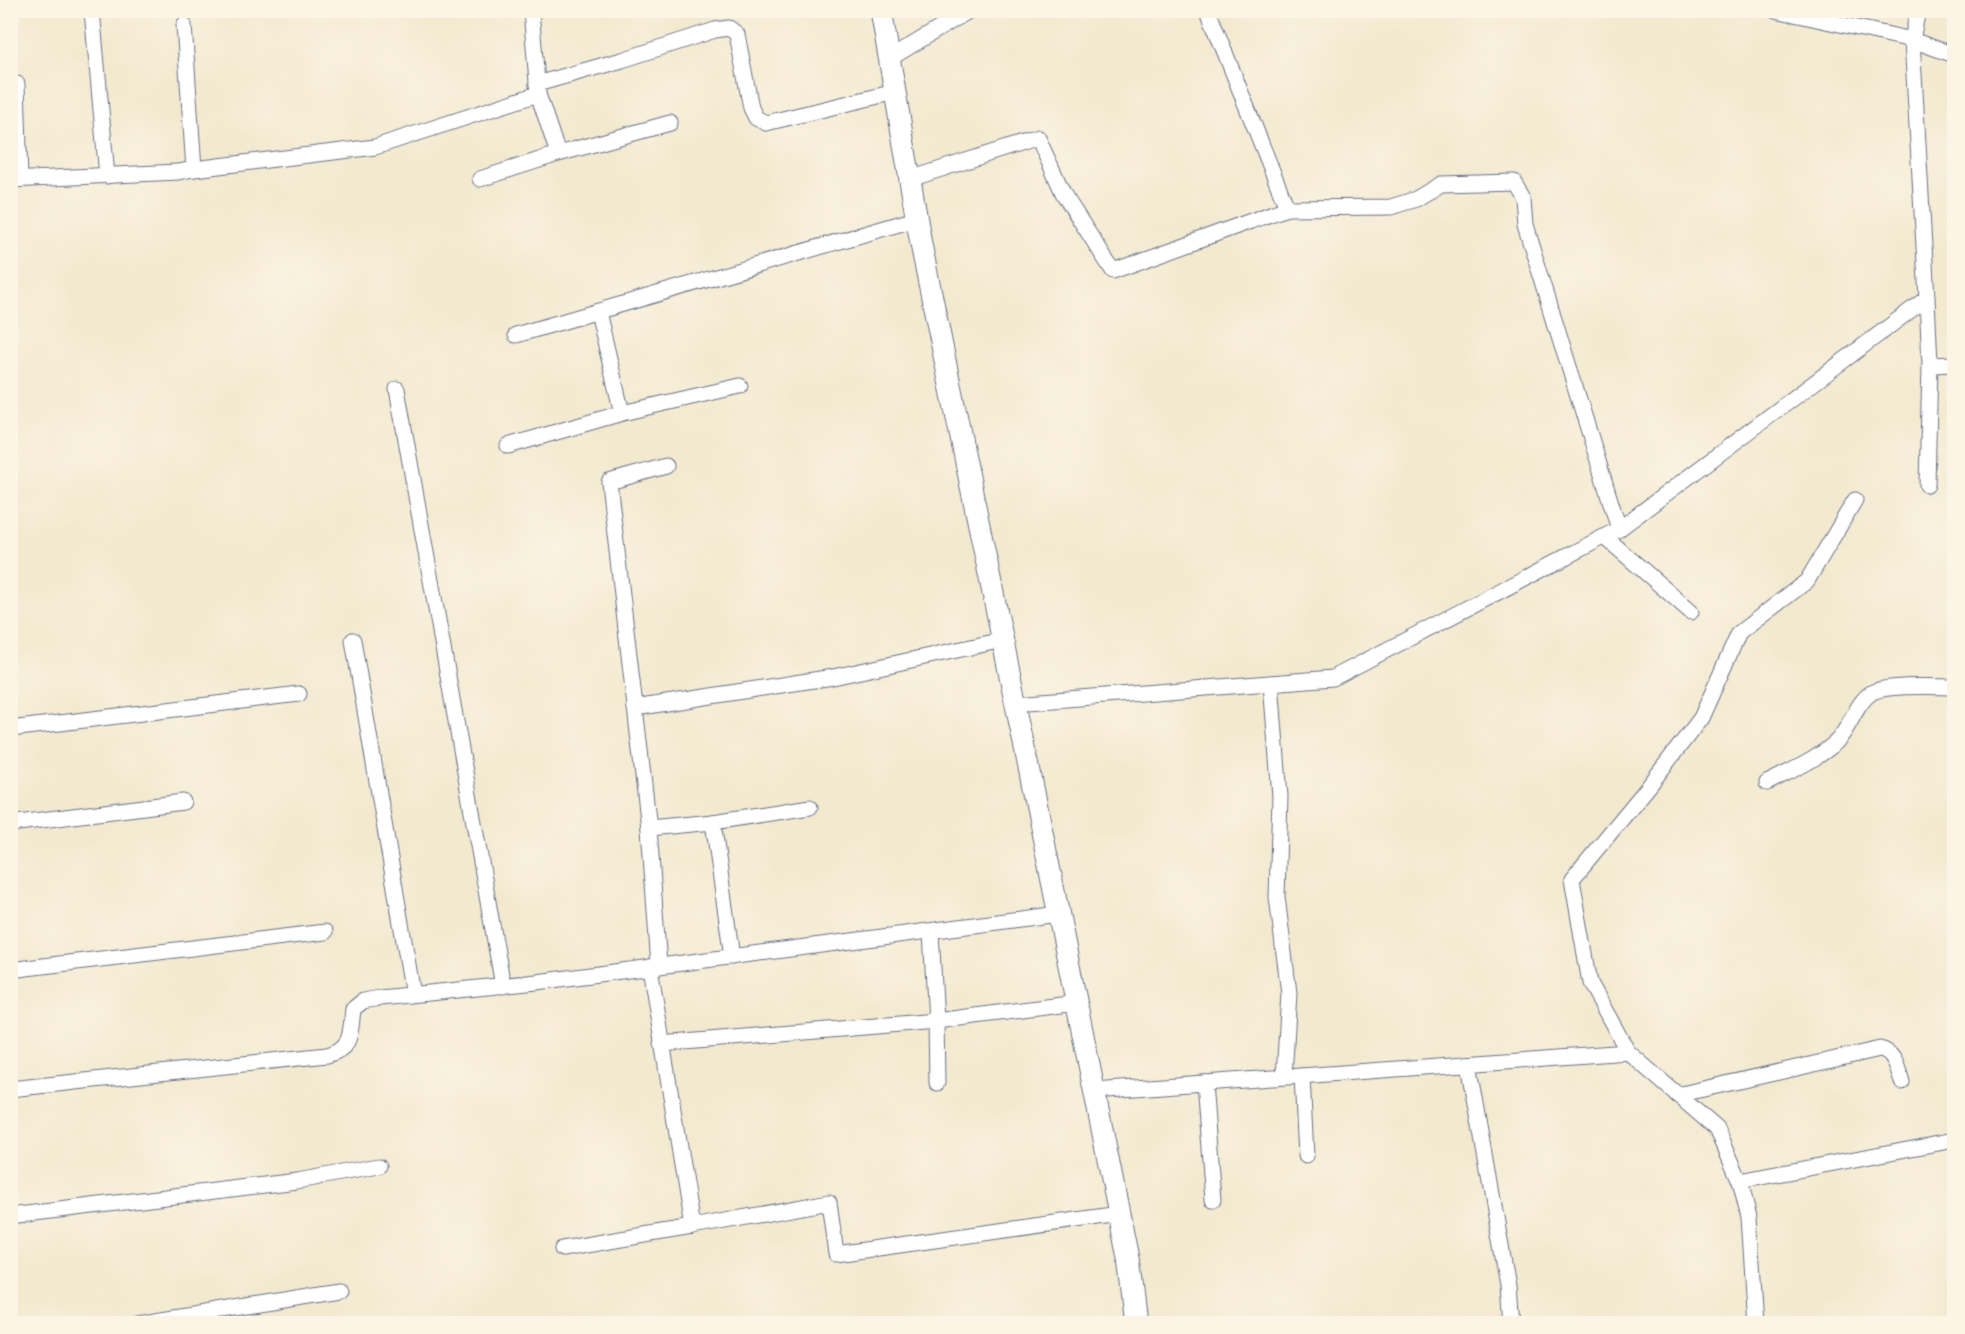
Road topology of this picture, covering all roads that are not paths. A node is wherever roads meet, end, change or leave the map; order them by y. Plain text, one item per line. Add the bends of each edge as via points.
1 (92, 10) edge
2 (531, 10) edge
3 (881, 10) edge
4 (970, 10) edge
5 (1208, 10) edge
6 (1776, 10) edge
7 (1918, 10) edge
8 (184, 25) dead end
9 (1912, 40) junction
10 (1954, 55) edge
11 (889, 59) junction
12 (10, 84) edge
13 (537, 89) junction
14 (895, 92) junction
15 (670, 123) dead end
16 (558, 154) junction
17 (194, 169) junction
18 (107, 176) junction
19 (480, 179) dead end
20 (910, 179) junction
21 (15, 180) edge
22 (1287, 208) junction
23 (916, 219) junction
24 (1927, 298) junction
25 (598, 312) junction
26 (516, 335) dead end
27 (1954, 364) edge
28 (1930, 365) junction
29 (740, 386) dead end
30 (397, 389) dead end
31 (622, 413) junction
32 (508, 446) dead end
33 (666, 466) dead end
34 (1927, 485) dead end
35 (1855, 500) dead end
36 (1619, 529) junction
37 (1605, 537) junction
38 (1690, 612) dead end
39 (353, 640) dead end
40 (1003, 640) junction
41 (1271, 683) junction
42 (1954, 687) edge
43 (299, 694) dead end
44 (1016, 703) junction
45 (635, 708) junction
46 (10, 729) edge
47 (1767, 783) dead end
48 (183, 802) dead end
49 (810, 807) dead end
50 (713, 822) junction
51 (10, 824) edge
52 (649, 828) junction
53 (1059, 914) junction
54 (325, 932) dead end
55 (932, 932) junction
56 (732, 957) junction
57 (654, 967) junction
58 (10, 970) edge
59 (503, 986) junction
60 (413, 994) junction
61 (1077, 1003) junction
62 (936, 1021) junction
63 (662, 1044) junction
64 (1628, 1052) junction
65 (1469, 1064) junction
66 (1302, 1076) junction
67 (1284, 1077) junction
68 (1902, 1082) dead end
69 (937, 1083) dead end
70 (1204, 1083) junction
71 (10, 1089) edge
72 (1094, 1091) junction
73 (1677, 1095) junction
74 (1954, 1140) edge
75 (1306, 1156) dead end
76 (380, 1166) dead end
77 (1740, 1181) junction
78 (1213, 1200) dead end
79 (1119, 1214) junction
80 (10, 1216) edge
81 (692, 1227) junction
82 (562, 1249) dead end
83 (339, 1292) dead end
84 (137, 1323) edge
85 (1136, 1323) edge
86 (1511, 1323) edge
87 (1756, 1323) edge

1 - 18 street
2 - 13 street
3 - 11 street
4 - 11 street
5 - 22 street
6 - 9 street
7 - 9 street
8 - 17 street
9 - 10 street
9 - 24 street
11 - 14 street
12 - 21 street via 16,84
13 - 14 street via 729,28 737,34 751,108 756,118 766,123
13 - 16 street
13 - 17 street via 375,147
14 - 20 street
15 - 16 street
16 - 19 street
17 - 18 street
18 - 21 street
20 - 22 street via 1038,138 1064,195 1113,271
20 - 23 street
22 - 36 street via 1392,207 1441,184 1514,182 1523,197 1525,224
23 - 25 street
23 - 40 street
24 - 28 street
24 - 36 street
25 - 26 street
25 - 31 street
27 - 28 street
28 - 34 street
29 - 31 street
30 - 59 street
31 - 32 street
33 - 45 street via 609,482
35 - 64 street via 1807,581 1739,633 1701,718 1572,879 1590,983
36 - 37 street
37 - 38 street
37 - 41 street via 1333,678
39 - 60 street
40 - 44 street
40 - 45 street via 832,677
41 - 44 street
41 - 67 street via 1280,796 1277,897 1289,993
42 - 47 street via 1885,689 1871,694 1837,742
43 - 46 street
44 - 53 street
45 - 52 street
48 - 51 street
49 - 50 street
50 - 52 street
50 - 56 street
52 - 57 street
53 - 55 street
53 - 61 street
54 - 58 street
55 - 56 street
55 - 62 street
56 - 57 street
57 - 59 street
57 - 63 street
59 - 60 street
60 - 71 street via 363,1001 353,1010 347,1044 340,1052
61 - 62 street
61 - 72 street
62 - 63 street
62 - 69 street
63 - 81 street
64 - 65 street
64 - 73 street
65 - 66 street
65 - 86 street via 1508,1285
66 - 67 street
66 - 75 street
67 - 70 street
68 - 73 street via 1893,1058 1887,1050 1880,1049
70 - 72 street
70 - 78 street
72 - 79 street
73 - 77 street via 1718,1130
74 - 77 street
76 - 80 street via 297,1181
77 - 87 street via 1749,1217
79 - 81 street via 836,1254 829,1202
79 - 85 street
81 - 82 street
83 - 84 street

